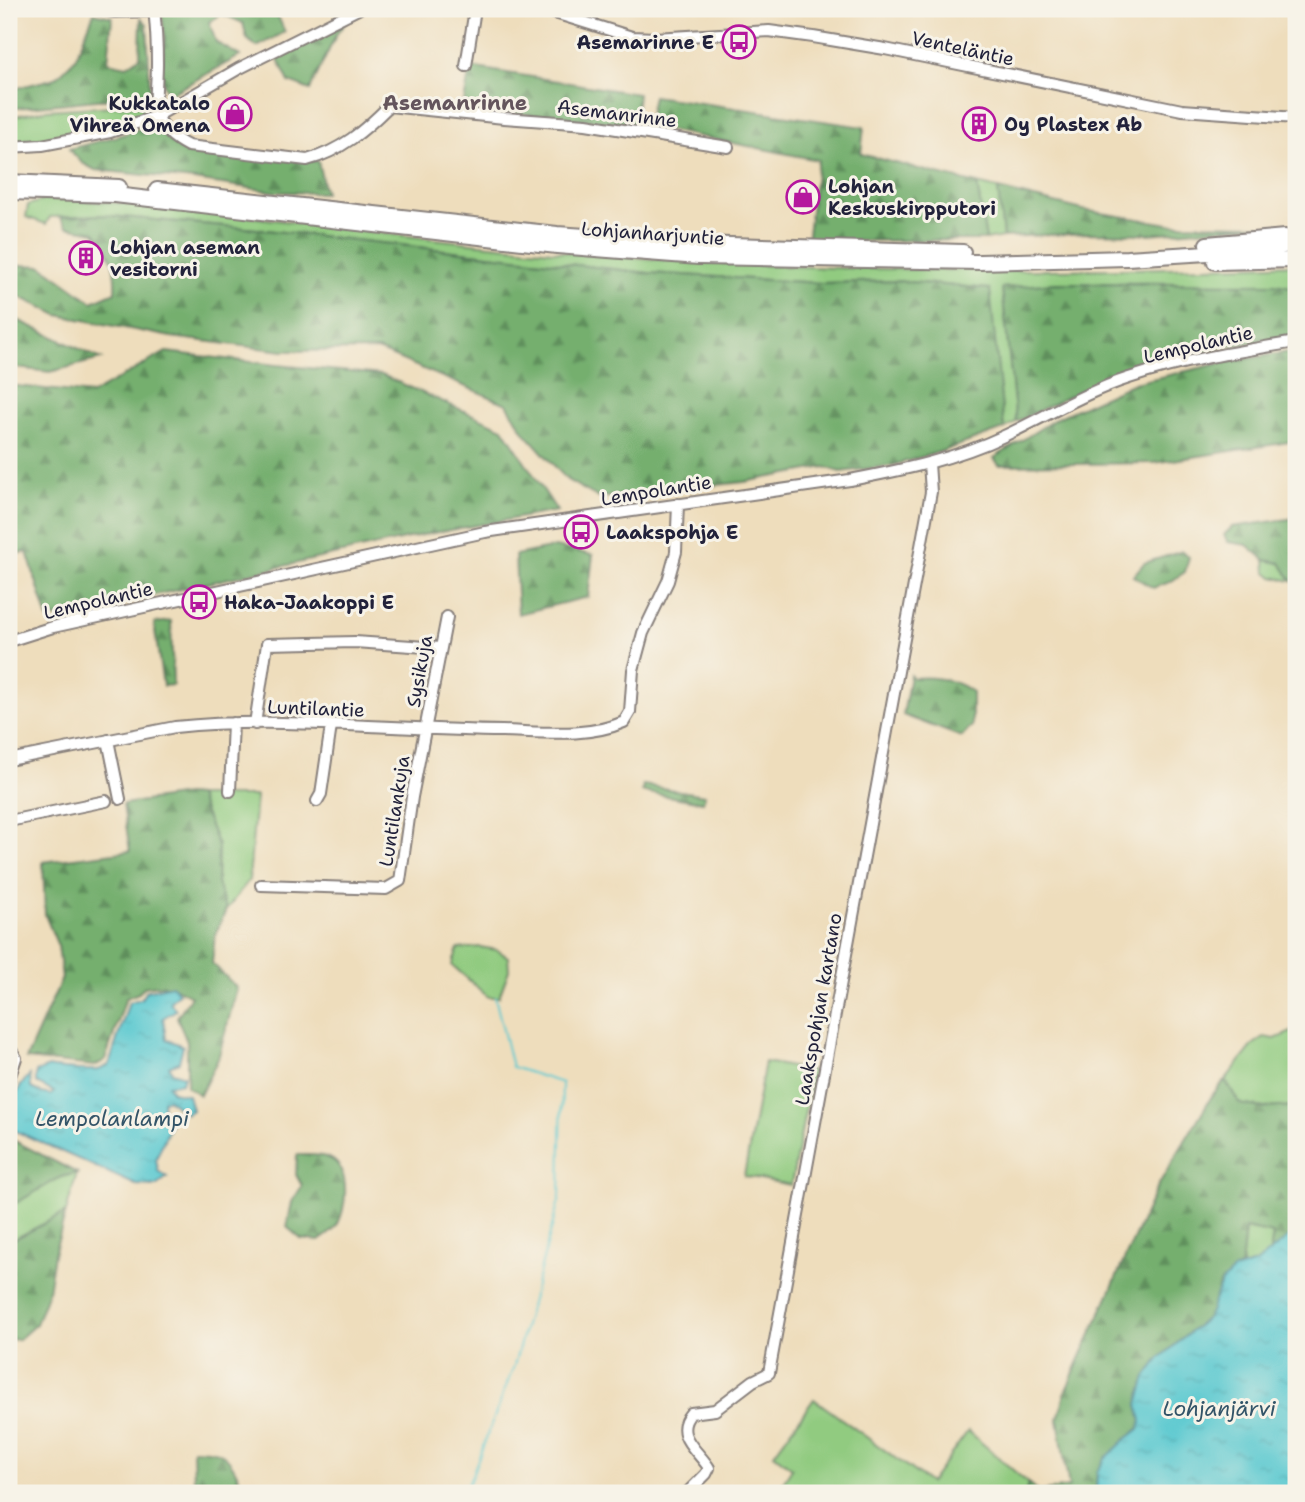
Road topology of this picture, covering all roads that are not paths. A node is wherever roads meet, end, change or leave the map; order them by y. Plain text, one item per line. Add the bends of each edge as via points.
1 (96, 9) edge
2 (358, 9) edge
3 (475, 9) edge
4 (541, 9) edge
5 (154, 10) edge
6 (466, 66) dead end
7 (157, 116) junction
8 (1296, 118) edge
9 (9, 147) edge
10 (728, 147) dead end
11 (9, 182) edge
12 (9, 192) edge
13 (1296, 235) edge
14 (1296, 244) edge
15 (1127, 258) junction
16 (1296, 260) edge
17 (1296, 342) edge
18 (929, 463) junction
19 (678, 504) junction
20 (447, 617) dead end
21 (9, 641) edge
22 (440, 648) junction
23 (233, 723) junction
24 (255, 724) junction
25 (331, 726) junction
26 (426, 731) junction
27 (108, 740) junction
28 (9, 760) edge
29 (230, 791) dead end
30 (120, 799) dead end
31 (106, 801) dead end
32 (317, 801) dead end
33 (9, 821) edge
34 (261, 885) dead end
35 (9, 1048) edge
36 (9, 1079) edge
37 (687, 1493) edge

1 - 5 street
2 - 7 street
3 - 6 street
4 - 8 street, Venteläntie via 632,37 769,31 802,35 1182,110
5 - 7 street
7 - 9 street via 110,132
7 - 10 street, Asemanrinne via 173,138 188,146 307,160 350,142 389,106 586,124
11 - 13 highway, Lohjanharjuntie via 143,189 557,234 698,244 980,253 1173,246
12 - 15 highway, Lohjanharjuntie via 115,195 557,246 699,257 980,262
14 - 15 highway, Lohjanharjuntie
15 - 16 highway via 1151,263
17 - 18 street, Lempolantie via 1128,378 1002,437
18 - 19 street, Lempolantie via 850,481
18 - 37 street, Laakspohjan kartano via 931,492 769,1373 715,1410 691,1413 685,1420 683,1431 709,1468
19 - 21 street, Lempolantie via 473,535 53,627
19 - 26 street, Luntilantie via 676,552 643,633 633,670 630,712 624,722 571,733
20 - 22 street, Sysikuja
22 - 24 street via 355,642 267,644
22 - 26 street, Sysikuja
23 - 24 street, Luntilantie
23 - 27 street, Luntilantie via 176,727
23 - 29 street
24 - 25 street, Luntilantie
25 - 26 street, Luntilantie
25 - 32 street
26 - 34 street, Luntilankuja via 400,881 386,889
27 - 28 street, Luntilantie
27 - 30 street
31 - 33 street
35 - 36 street via 16,1058

